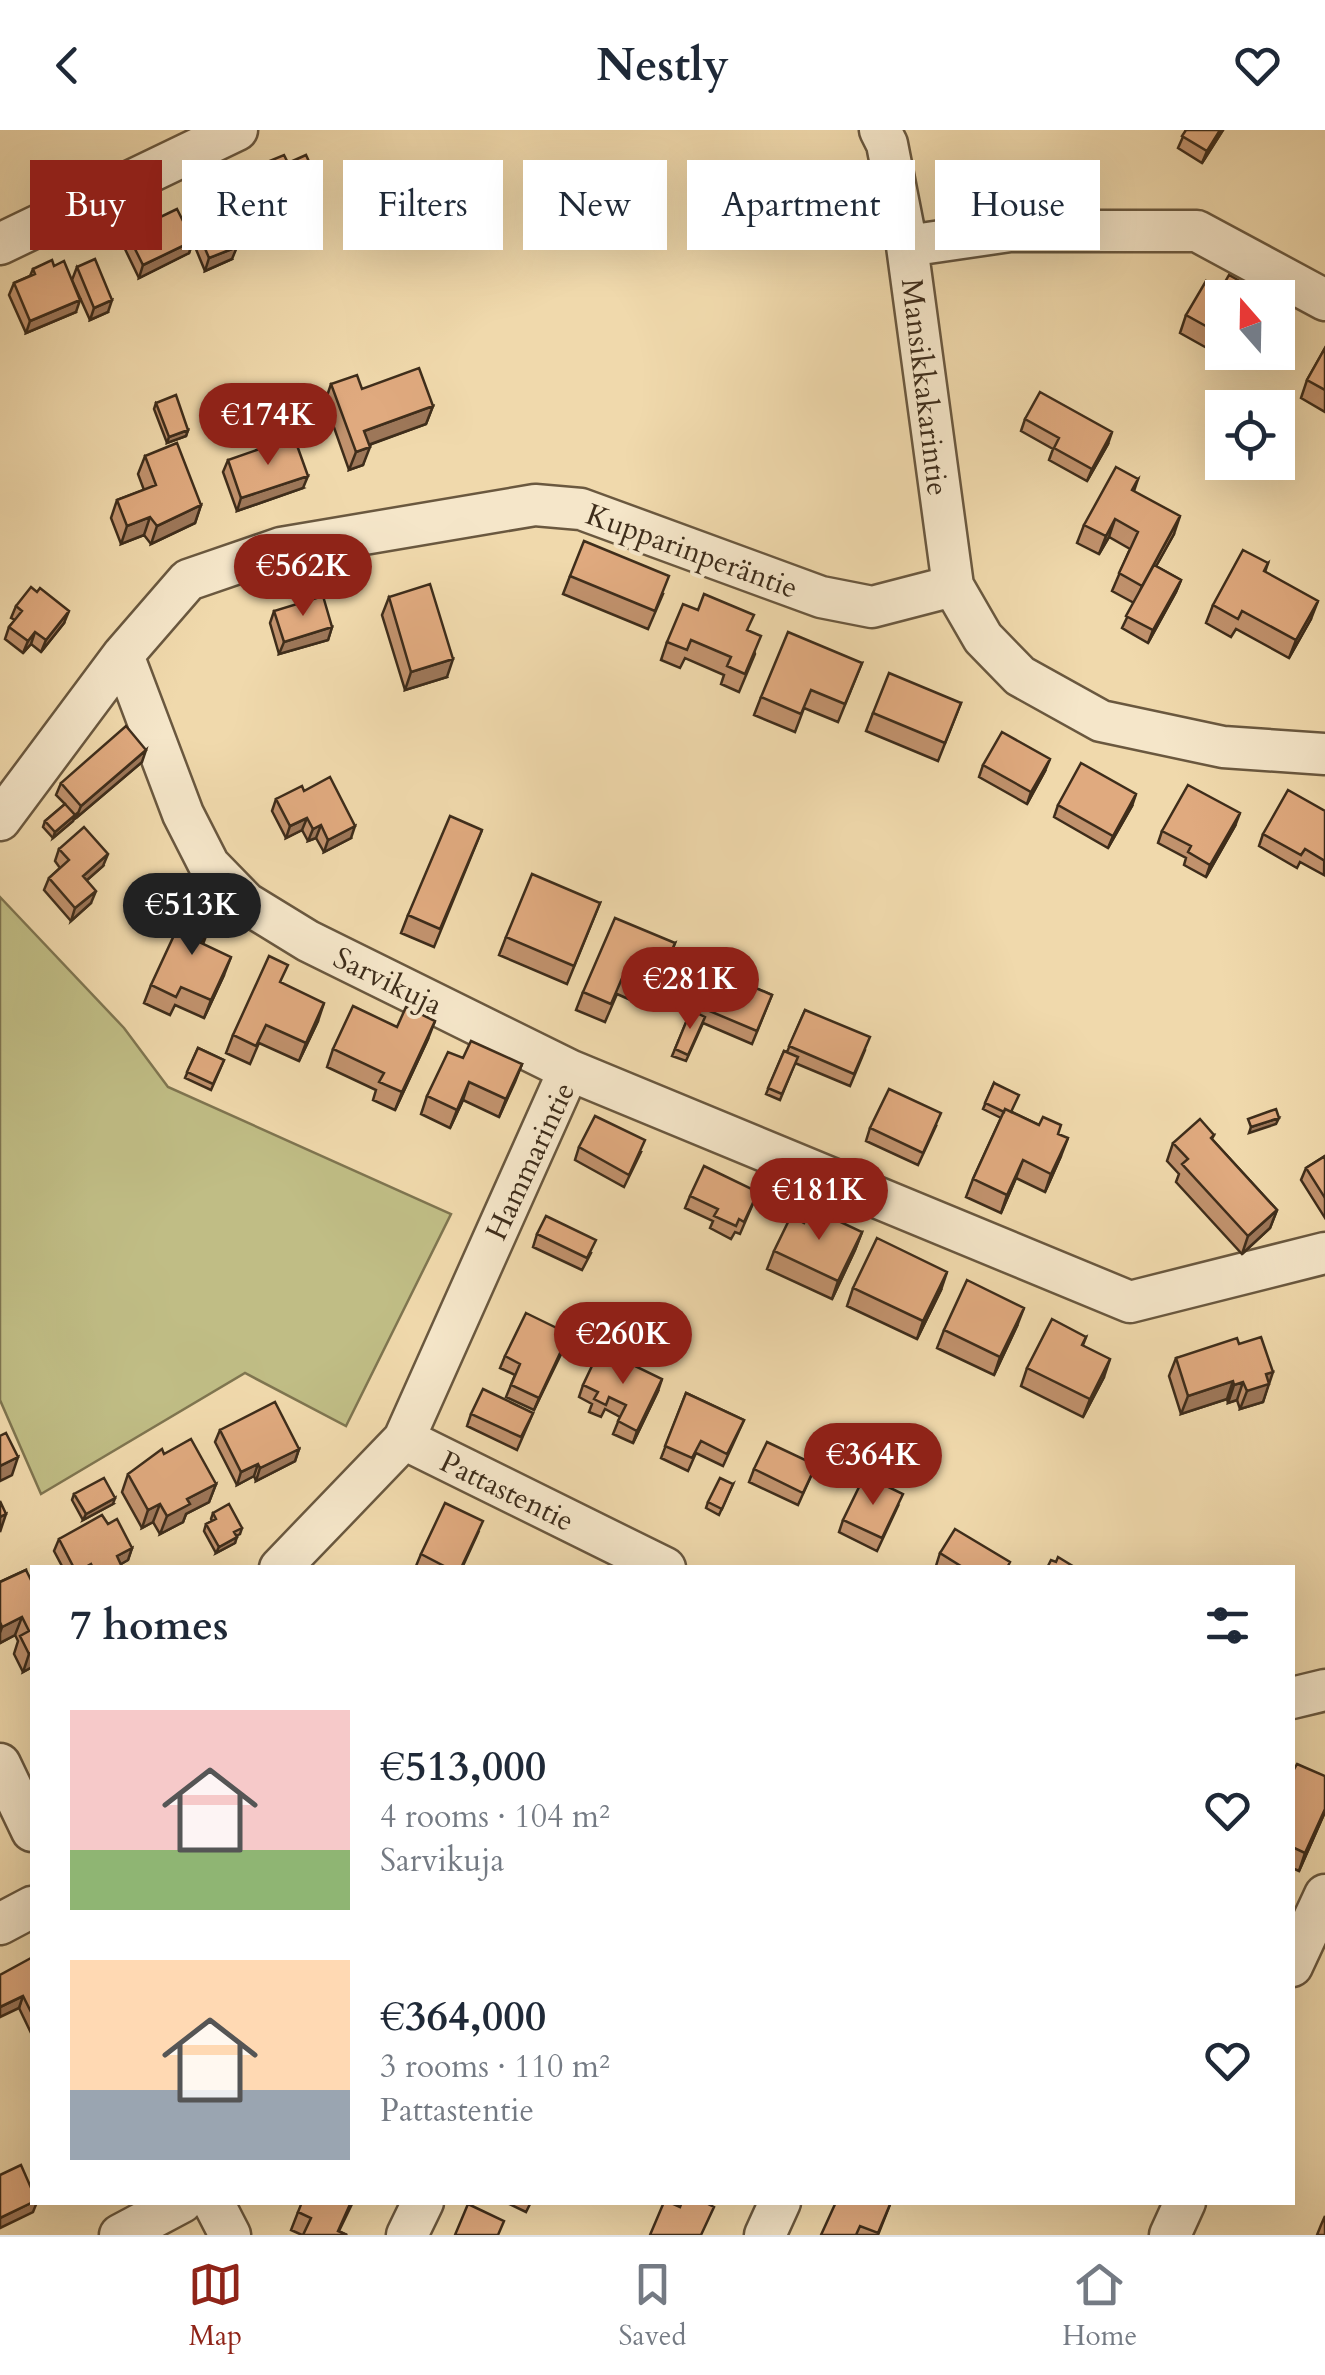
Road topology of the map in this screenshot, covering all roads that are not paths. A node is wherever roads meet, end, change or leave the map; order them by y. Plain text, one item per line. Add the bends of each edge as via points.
1 (880, 130) edge
2 (218, 134) edge
3 (891, 160) edge
4 (0, 244) edge
5 (915, 245) edge
6 (908, 250) edge
7 (1325, 300) edge
8 (953, 586) junction
9 (123, 655) junction
10 (1325, 754) edge
11 (0, 820) edge
12 (569, 1070) junction
13 (1325, 1253) edge
14 (404, 1440) junction
15 (616, 1557) edge
16 (283, 1565) edge
17 (652, 1565) edge
18 (1325, 1690) edge
19 (1295, 1697) edge
20 (0, 1764) edge
21 (30, 1823) edge
22 (1325, 1895) edge
23 (30, 1909) edge
24 (0, 1924) edge
25 (1295, 1960) edge
26 (176, 2205) edge
27 (215, 2205) edge
28 (421, 2205) edge
29 (779, 2205) edge
30 (1184, 2205) edge
31 (120, 2235) edge
32 (230, 2235) edge
33 (407, 2235) edge
34 (765, 2235) edge
35 (1170, 2235) edge

1 - 3 street, Mansikkakarintie
2 - 4 street
5 - 7 street via 1010,231 1197,230
6 - 8 street, Mansikkakarintie
8 - 9 street, Kupparinperäntie via 872,606 821,597 581,509 535,505 281,548 188,580
8 - 10 street via 983,638 1020,676 1101,721 1222,747
9 - 11 street, Kupparinperäntie
9 - 12 street, Sarvikuja via 192,831 209,865 246,903 308,942
12 - 13 street, Hammarintie via 1130,1302
12 - 14 street, Hammarintie
14 - 15 street, Pattastentie
14 - 16 street, Hammarintie
15 - 17 street, Pattastentie
18 - 19 street
20 - 21 street
22 - 25 street
23 - 24 street
26 - 31 street
27 - 32 street
28 - 33 street
29 - 34 street
30 - 35 street

